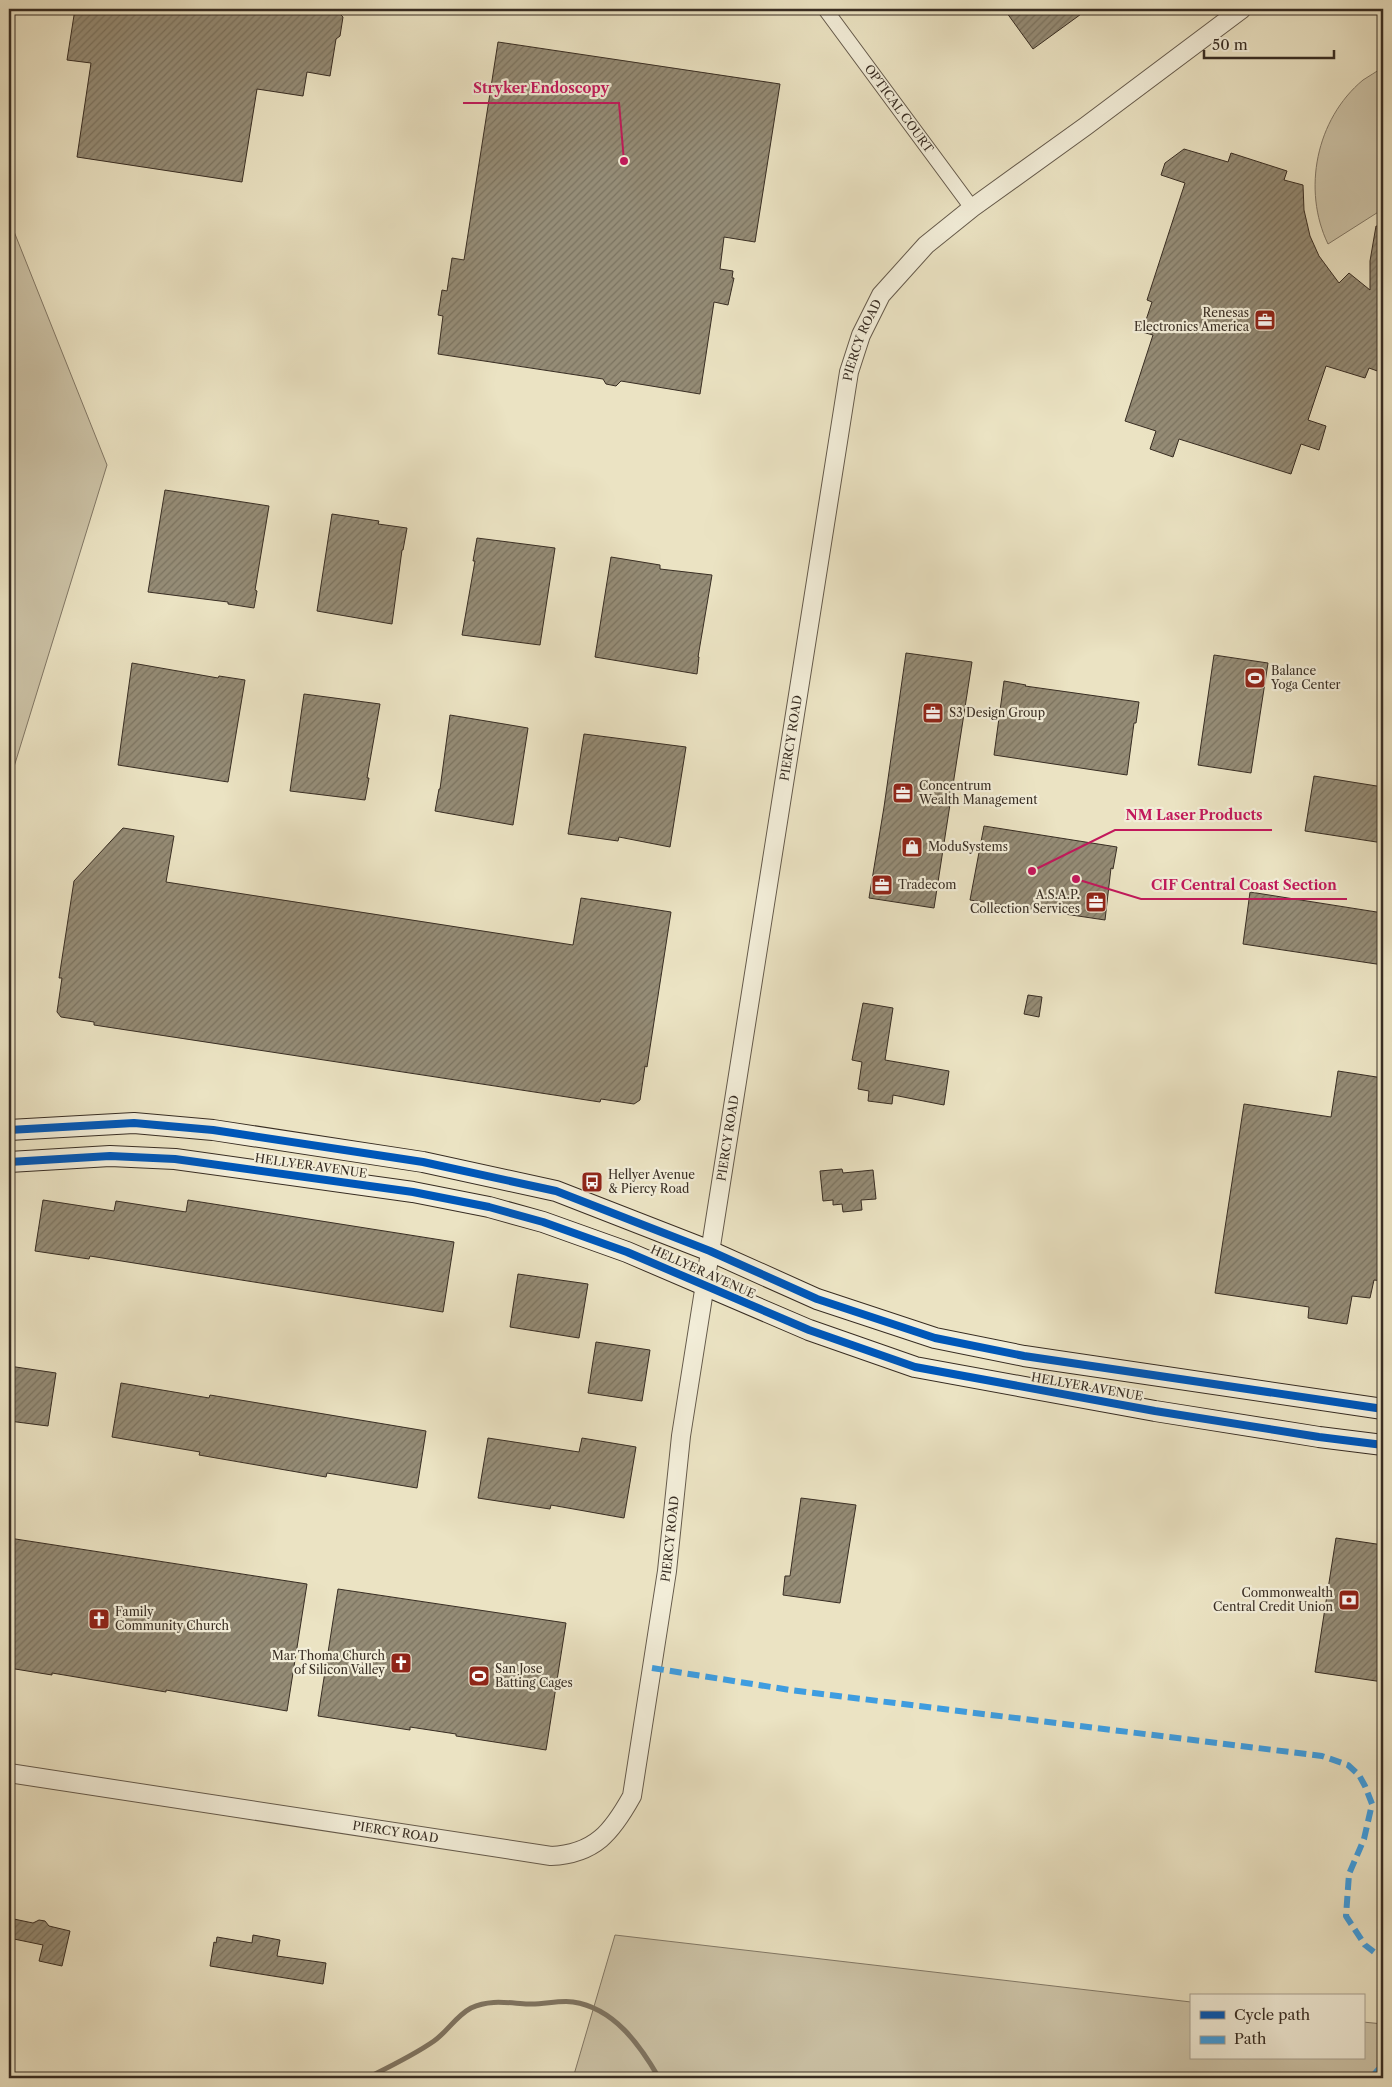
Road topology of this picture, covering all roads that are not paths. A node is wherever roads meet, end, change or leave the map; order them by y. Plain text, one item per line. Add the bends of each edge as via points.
1 (825, 9) edge
2 (1242, 9) edge
3 (972, 208) junction
4 (9, 1132) edge
5 (9, 1161) edge
6 (710, 1251) junction
7 (705, 1286) junction
8 (1383, 1409) edge
9 (1319, 1437) junction
10 (1383, 1444) edge
11 (1383, 1452) edge
12 (9, 1773) edge

1 - 3 street, OPTICAL COURT
2 - 3 street, PIERCY ROAD
3 - 6 street, PIERCY ROAD via 926,245 882,294 861,335 849,372
4 - 5 main road
4 - 6 main road, HELLYER AVENUE via 134,1123 213,1130 423,1162 556,1191
5 - 7 main road, HELLYER AVENUE via 110,1156 175,1159 412,1192 543,1222 627,1252
6 - 7 street, PIERCY ROAD
6 - 8 main road, HELLYER AVENUE via 817,1299 935,1338 1024,1356
7 - 9 main road, HELLYER AVENUE via 809,1330 915,1367
7 - 12 street, PIERCY ROAD via 681,1436 667,1571 632,1796 617,1823 597,1842 569,1855 550,1856
9 - 10 main road, HELLYER AVENUE
9 - 11 main road

